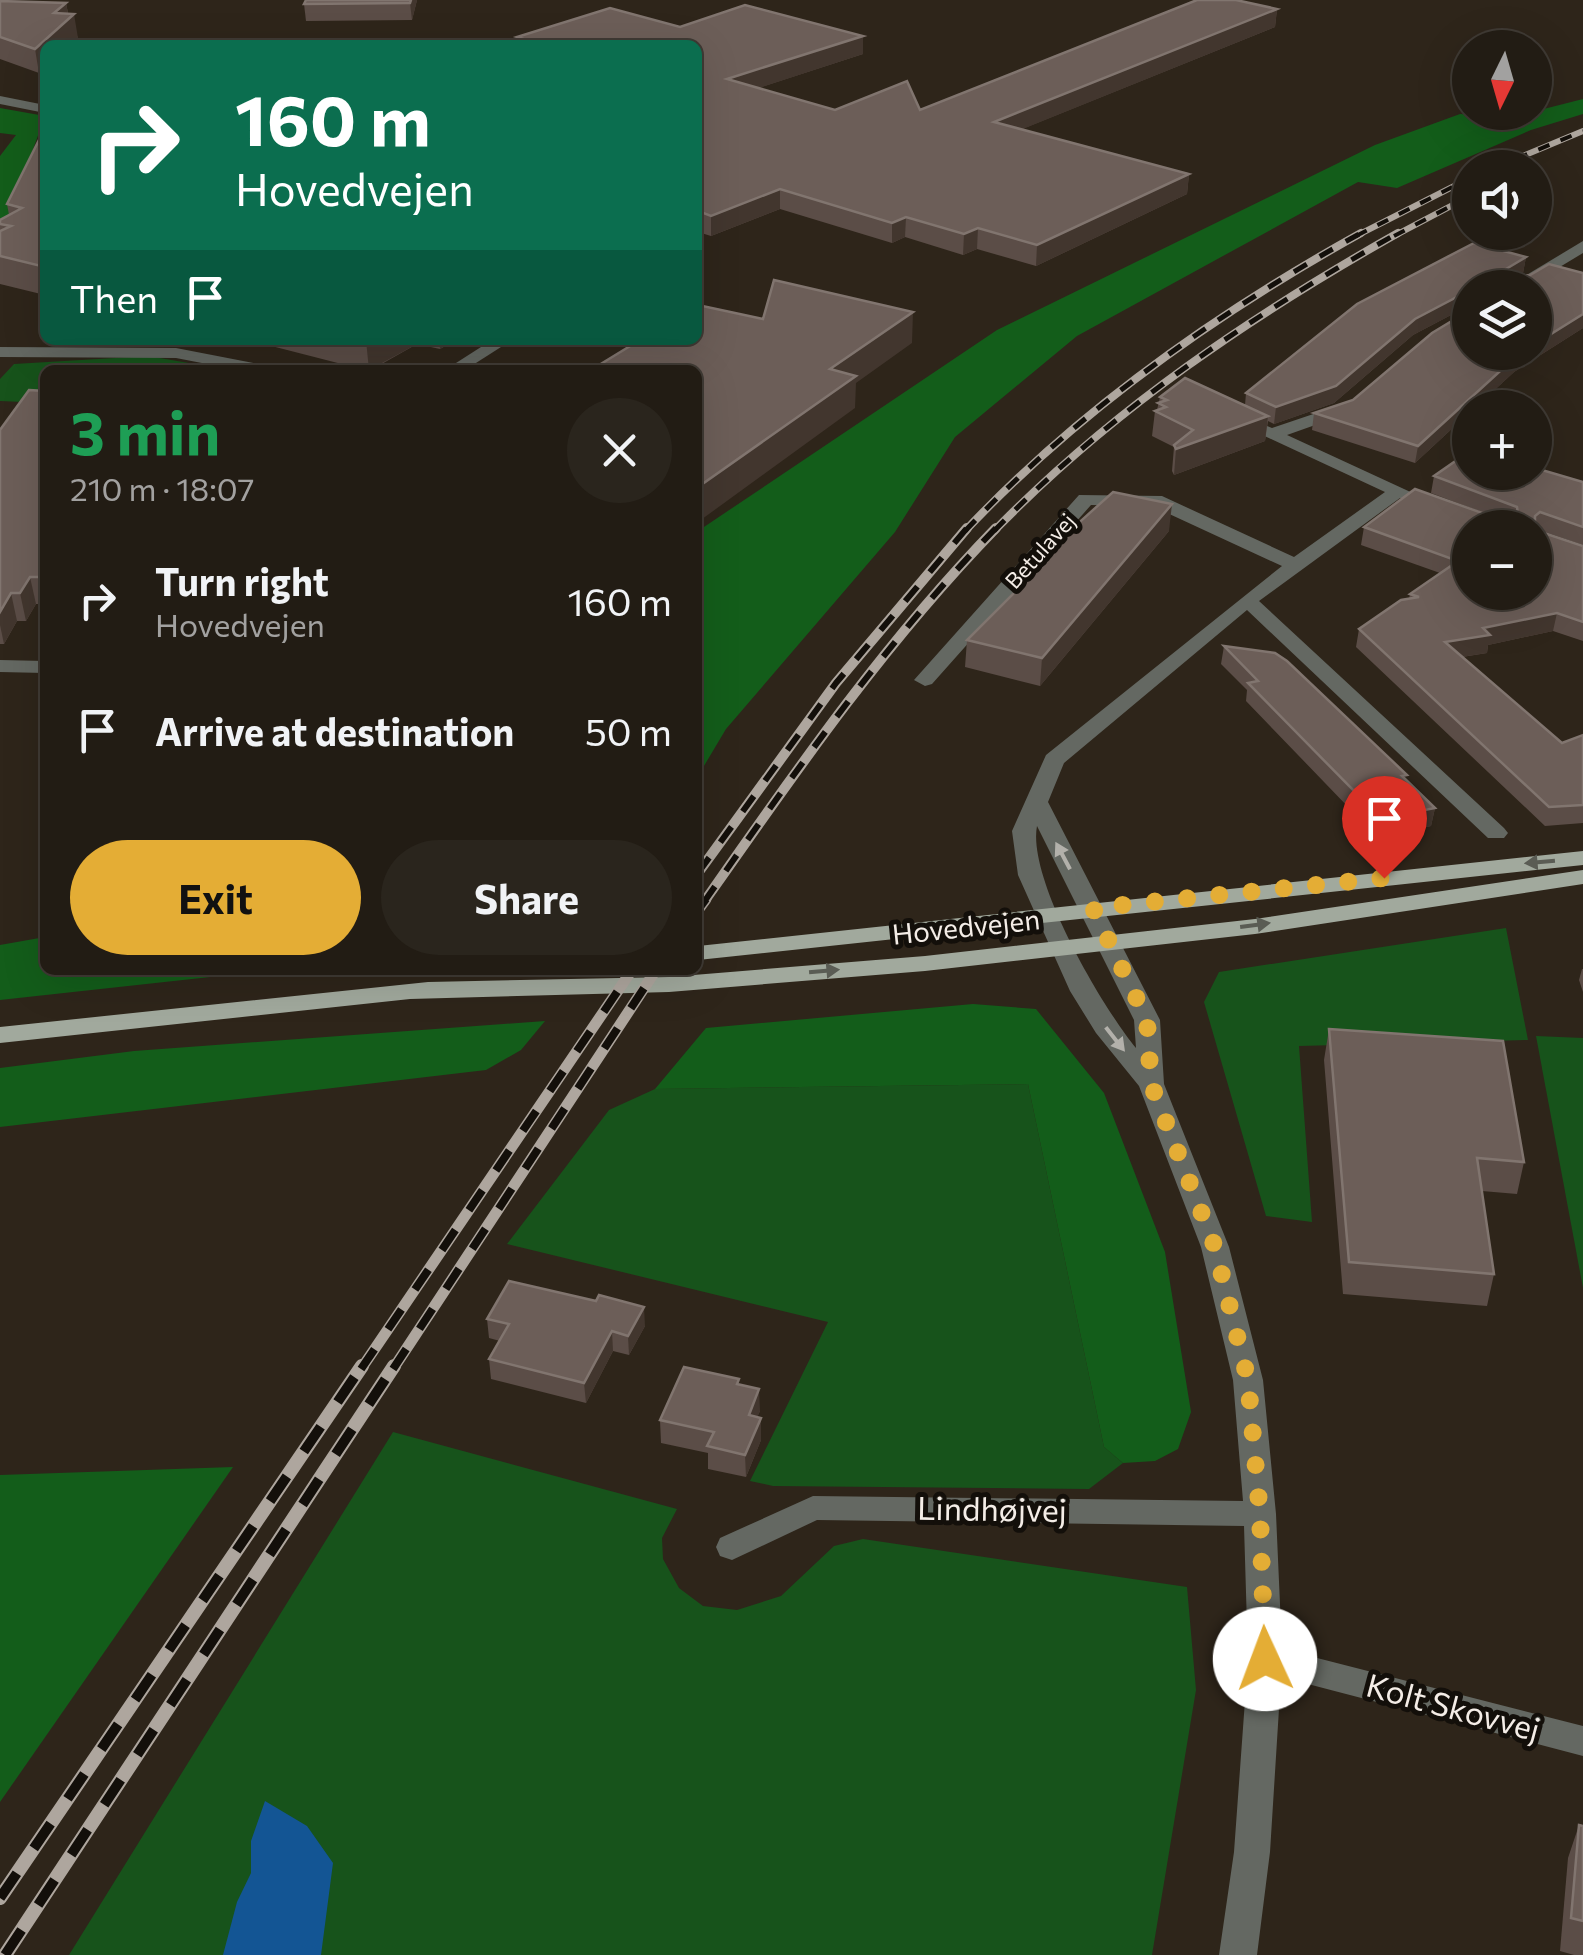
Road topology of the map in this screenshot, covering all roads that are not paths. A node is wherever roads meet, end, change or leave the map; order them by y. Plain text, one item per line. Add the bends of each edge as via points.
1 (0, 100) edge
2 (40, 108) edge
3 (1583, 246) edge
4 (1543, 270) edge
5 (495, 345) edge
6 (0, 352) edge
7 (238, 365) edge
8 (461, 365) edge
9 (1355, 398) edge
10 (1218, 410) edge
11 (1272, 434) junction
12 (1398, 491) junction
13 (1433, 503) edge
14 (1296, 565) junction
15 (1247, 600) junction
16 (0, 666) edge
17 (40, 667) edge
18 (925, 680) dead end
19 (1036, 802) junction
20 (1496, 833) dead end
21 (1583, 858) edge
22 (1583, 876) edge
23 (1093, 908) junction
24 (1048, 914) junction
25 (1110, 942) junction
26 (1064, 948) junction
27 (710, 951) edge
28 (558, 975) edge
29 (541, 981) junction
30 (0, 1035) edge
31 (1151, 1084) junction
32 (1260, 1514) junction
33 (732, 1547) dead end
34 (1265, 1659) junction
35 (1583, 1741) edge
36 (1238, 1955) edge

1 - 2 street
3 - 4 street
5 - 8 street
6 - 7 street via 176,353
9 - 11 street via 1342,410
10 - 11 street
11 - 12 street
12 - 13 street
12 - 14 street
14 - 15 street
14 - 18 street, Betulavej via 1155,500 1086,499
15 - 19 street via 1054,760
15 - 20 street
16 - 17 street
23 -> 19 street
19 - 24 street via 1027,817 1024,850
21 -> 23 main road, Hovedvejen
25 -> 22 main road, Hovedvejen
23 - 24 main road, Hovedvejen
23 - 25 street
24 - 26 street
24 - 27 main road, Hovedvejen
25 - 26 main road, Hovedvejen
25 - 31 street via 1147,1020
29 -> 26 main road, Hovedvejen via 702,982
26 -> 31 street via 1104,1027
28 - 29 main road, Hovedvejen
29 - 30 main road, Hovedvejen
31 - 32 street via 1215,1247 1248,1380
32 - 33 street, Lindhøjvej via 813,1508
32 - 34 street
34 - 35 street, Kolt Skovvej
34 - 36 street

